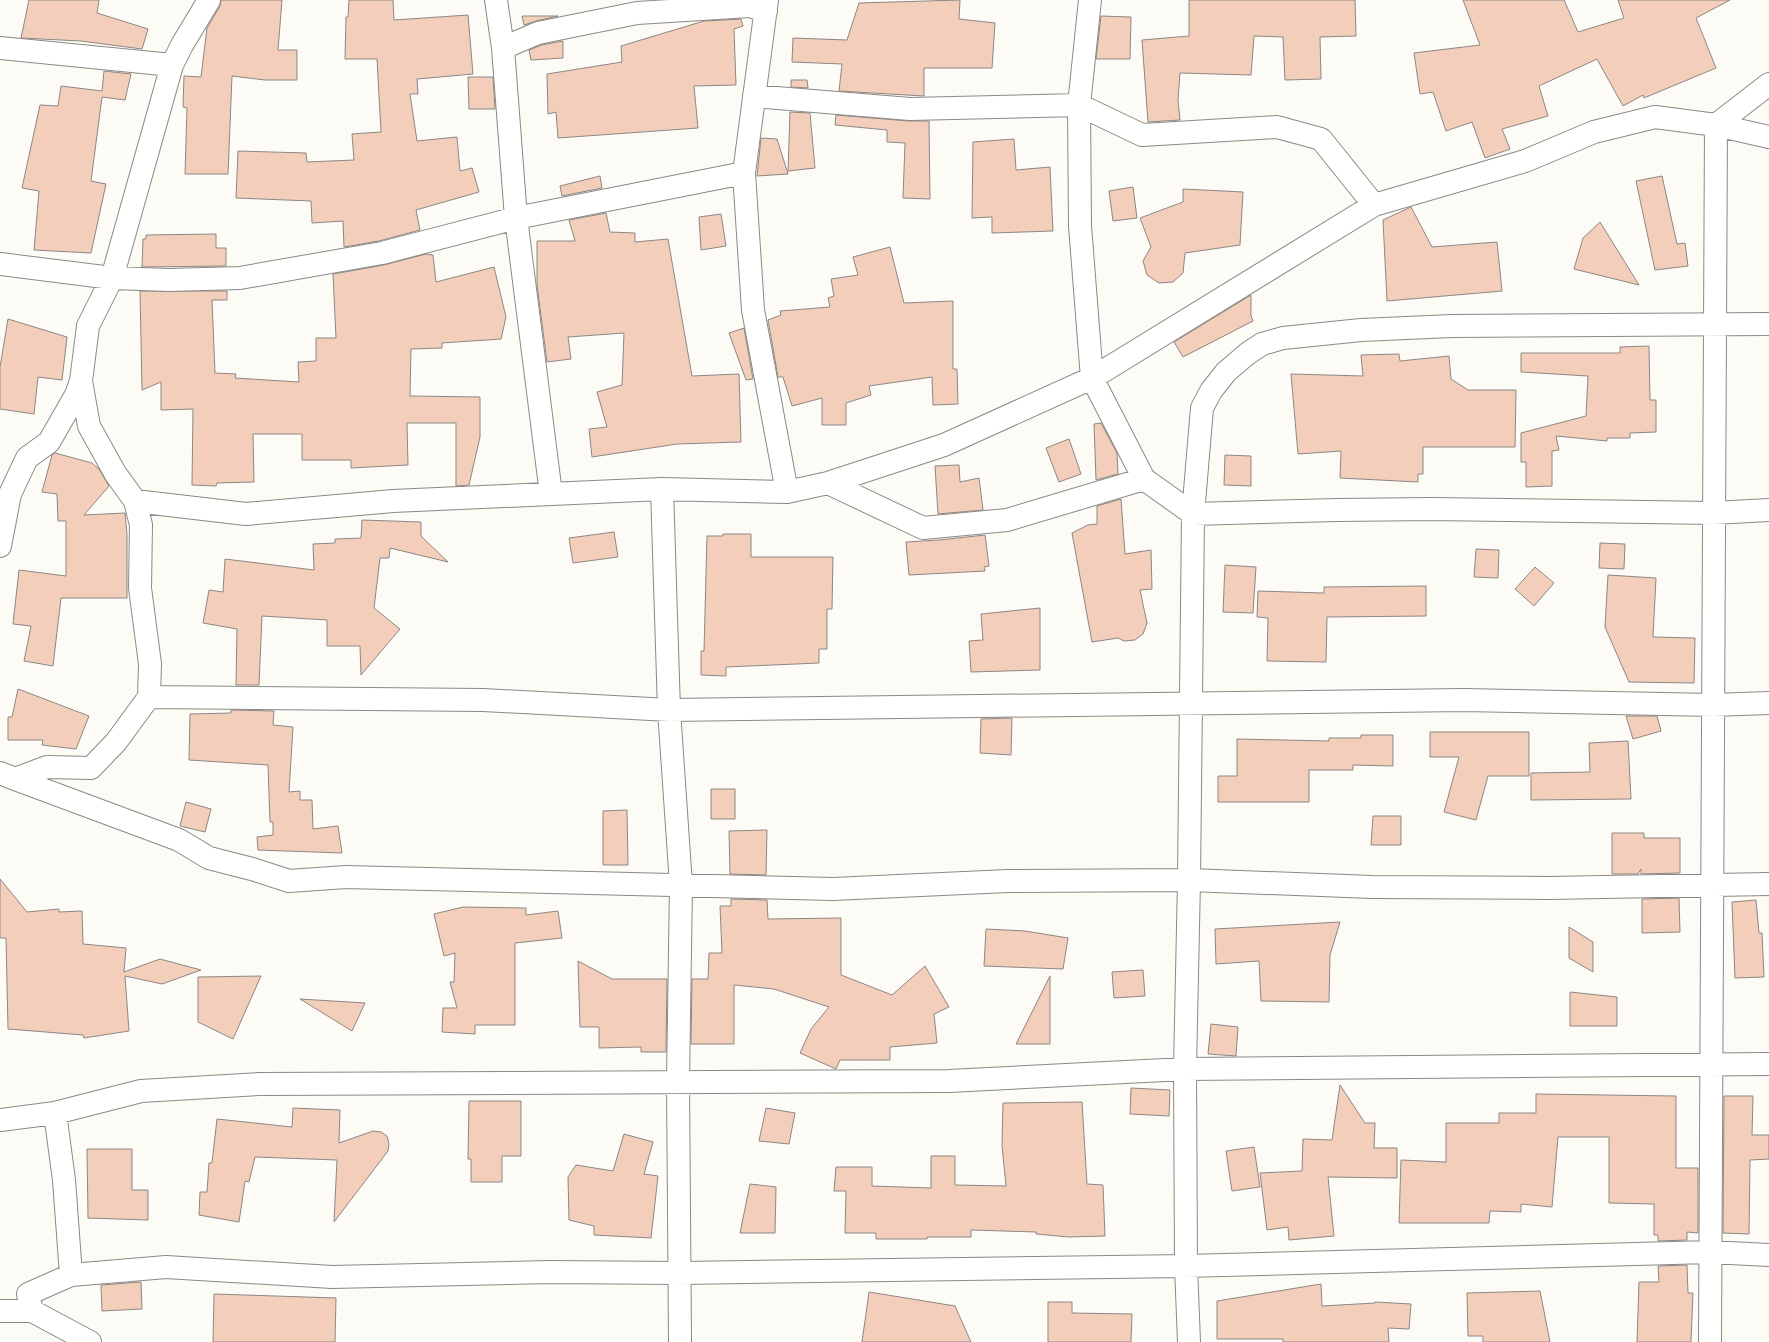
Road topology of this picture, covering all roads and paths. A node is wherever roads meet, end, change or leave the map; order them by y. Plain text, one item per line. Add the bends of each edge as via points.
1 (209, 0) edge
2 (496, 0) edge
3 (1090, 0) edge
4 (766, 6) edge
5 (0, 48) edge
6 (503, 48) junction
7 (172, 65) junction
8 (1769, 84) edge
9 (754, 96) junction
10 (1079, 105) junction
11 (1716, 125) junction
12 (1769, 137) edge
13 (744, 173) junction
14 (1374, 205) junction
15 (516, 218) junction
16 (0, 264) edge
17 (112, 278) junction
18 (1769, 324) edge
19 (1715, 325) junction
20 (1092, 378) junction
21 (81, 381) junction
22 (1144, 479) junction
23 (828, 483) junction
24 (662, 489) junction
25 (787, 492) junction
26 (552, 494) junction
27 (135, 501) junction
28 (1769, 510) edge
29 (1714, 513) junction
30 (1193, 514) junction
31 (0, 546) edge
32 (149, 697) junction
33 (1769, 703) edge
34 (1191, 704) junction
35 (1713, 705) junction
36 (669, 710) junction
37 (8, 776) edge
38 (1189, 880) junction
39 (681, 884) junction
40 (1769, 884) edge
41 (1712, 886) junction
42 (1769, 1064) edge
43 (1711, 1065) junction
44 (1185, 1069) junction
45 (678, 1081) junction
46 (55, 1113) junction
47 (0, 1120) edge
48 (1710, 1252) junction
49 (1769, 1255) edge
50 (1186, 1266) junction
51 (680, 1273) junction
52 (71, 1275) junction
53 (0, 1311) edge
54 (32, 1311) junction
55 (90, 1342) edge
56 (680, 1342) edge
57 (1189, 1342) edge
58 (1710, 1342) edge

1 - 7 street
2 - 6 street
3 - 10 street
4 - 6 street via 637,13 538,33
4 - 9 street
5 - 7 street
6 - 15 street
7 - 17 street
8 - 11 street
9 - 10 street via 910,109
9 - 13 street
10 - 14 street via 1142,135 1277,128 1321,139
10 - 20 street via 1080,226
11 - 12 street
11 - 14 street via 1655,117 1594,132 1525,161
11 - 19 street
13 - 15 street
13 - 25 street via 753,310
14 - 20 street
15 - 17 street via 382,253 240,278
15 - 26 street
16 - 17 street
17 - 21 street via 88,326
18 - 19 street
19 - 29 street
19 - 30 street via 1361,330 1283,338 1262,344 1226,372 1202,408
20 - 22 street
20 - 23 street via 944,445
21 - 27 street via 89,426 115,473
21 - 31 street via 76,395 49,442 27,458 10,494
22 - 23 street via 1007,520 924,528
22 - 30 street
23 - 25 street
24 - 25 street
24 - 26 street
24 - 36 street
26 - 27 street via 394,501 246,514
27 - 32 street via 141,525 140,588 150,664
28 - 29 street
29 - 30 street via 1423,509
29 - 35 street
30 - 34 street
32 - 36 street via 483,700
32 - 37 street via 116,742 92,768 47,767
33 - 35 street
34 - 35 street via 1464,700
34 - 36 street
34 - 38 street
35 - 41 street
36 - 39 street
37 - 39 street via 139,827 180,840 209,858 289,882 346,877
38 - 39 street via 1008,881 833,889
38 - 41 street via 1372,887
38 - 44 street
39 - 45 street
40 - 41 street
41 - 43 street
42 - 43 street
43 - 44 street
43 - 48 street
44 - 45 street via 949,1082
44 - 50 street
45 - 46 street via 259,1084 141,1091
45 - 51 street
46 - 47 street
46 - 52 street via 64,1180
48 - 49 street
48 - 50 street
48 - 58 street
50 - 51 street
50 - 57 street
51 - 52 street via 549,1272 332,1277 166,1267
51 - 56 street
52 - 54 street via 28,1294
53 - 54 street
54 - 55 street

